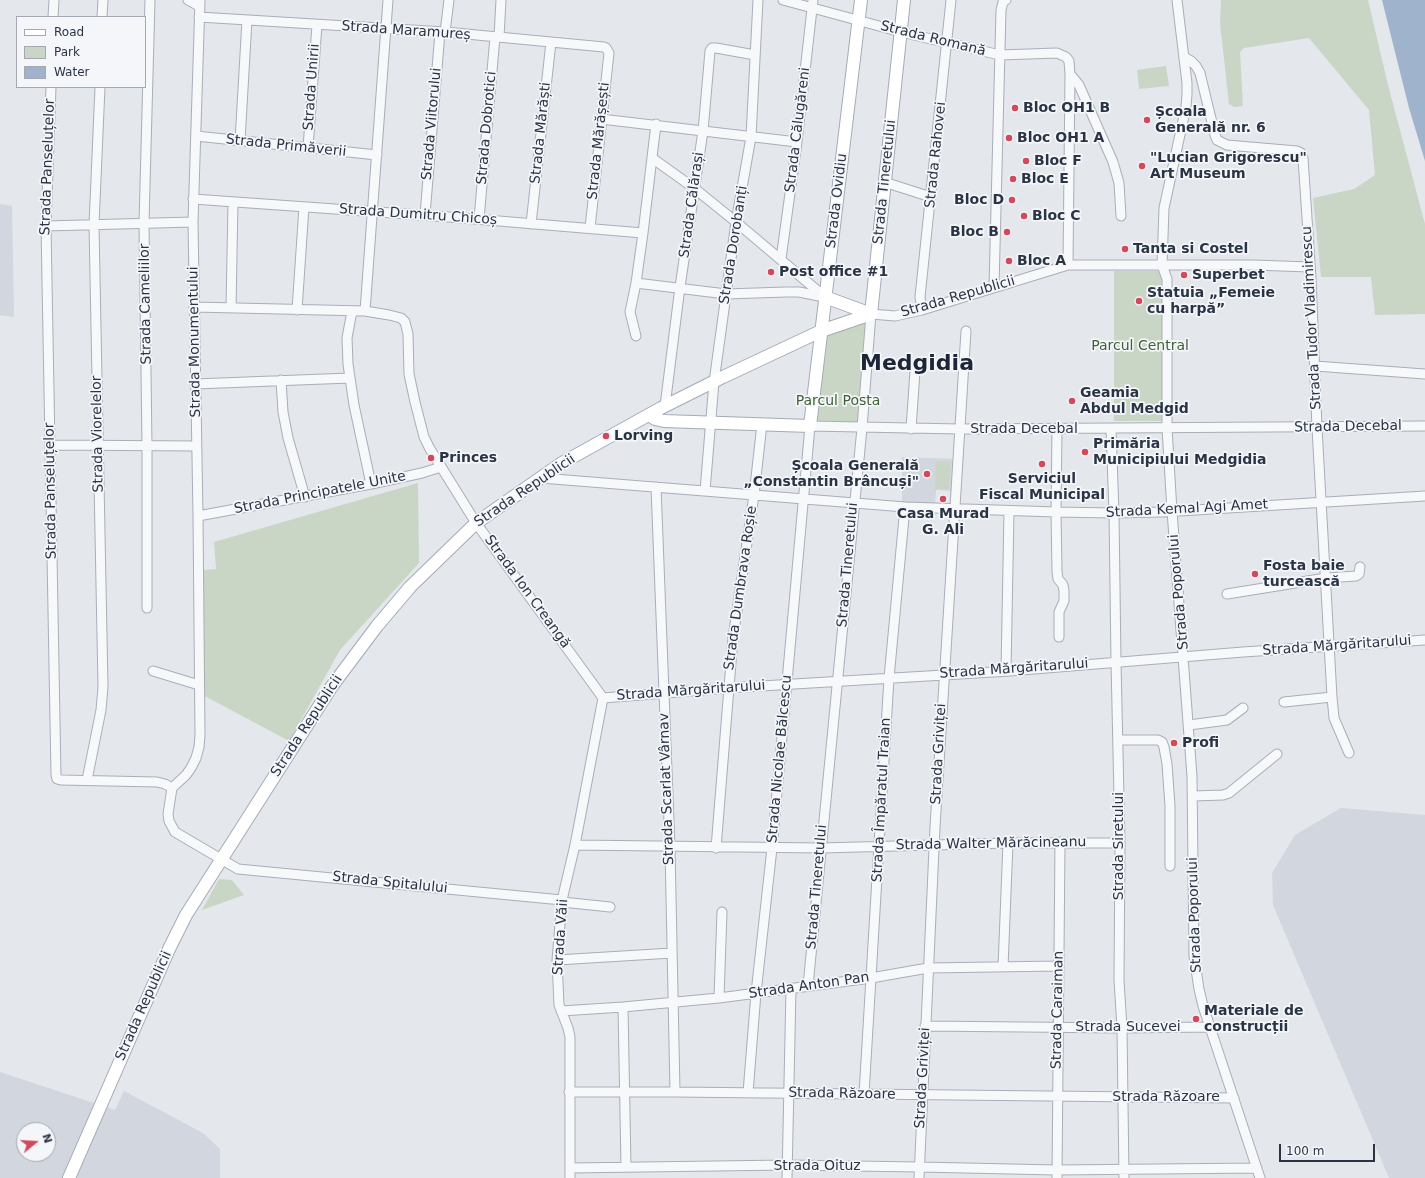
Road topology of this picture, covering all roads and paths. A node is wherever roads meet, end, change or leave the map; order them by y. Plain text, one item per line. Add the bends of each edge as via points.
1 (54, 0) edge
2 (103, 0) edge
3 (150, 0) edge
4 (188, 0) edge
5 (388, 0) edge
6 (449, 0) edge
7 (501, 0) edge
8 (758, 0) edge
9 (783, 0) edge
10 (861, 0) edge
11 (904, 0) edge
12 (951, 0) edge
13 (1006, 0) edge
14 (1177, 0) edge
15 (200, 3) edge
16 (812, 4) edge
17 (53, 16) edge
18 (102, 16) edge
19 (199, 17) junction
20 (246, 20) junction
21 (859, 20) junction
22 (317, 25) junction
23 (386, 29) junction
24 (442, 32) junction
25 (901, 32) junction
26 (497, 37) junction
27 (551, 42) junction
28 (948, 44) junction
29 (609, 54) joint
30 (755, 55) junction
31 (1000, 55) junction
32 (1184, 57) junction
33 (1070, 74) junction
34 (51, 88) edge
35 (100, 88) edge
36 (601, 119) junction
37 (656, 124) junction
38 (703, 131) junction
39 (196, 136) junction
40 (752, 137) junction
41 (240, 141) junction
42 (797, 142) junction
43 (308, 148) junction
44 (376, 155) junction
45 (652, 158) junction
46 (884, 182) junction
47 (694, 188) junction
48 (931, 197) junction
49 (193, 199) junction
50 (233, 202) junction
51 (304, 207) junction
52 (372, 212) junction
53 (425, 215) junction
54 (1121, 216) dead end
55 (479, 219) junction
56 (193, 222) junction
57 (736, 222) junction
58 (144, 223) junction
59 (532, 224) junction
60 (94, 225) junction
61 (46, 226) junction
62 (590, 228) junction
63 (643, 233) junction
64 (782, 259) junction
65 (1068, 265) junction
66 (1162, 265) junction
67 (1310, 267) junction
68 (827, 282) junction
69 (636, 283) junction
70 (812, 285) junction
71 (680, 287) junction
72 (994, 287) junction
73 (726, 294) junction
74 (825, 297) junction
75 (194, 307) junction
76 (230, 308) junction
77 (297, 310) junction
78 (922, 310) junction
79 (352, 311) junction
80 (365, 311) junction
81 (871, 314) junction
82 (821, 331) junction
83 (966, 331) dead end
84 (636, 336) dead end
85 (1315, 366) junction
86 (915, 371) dead end
87 (1425, 374) edge
88 (350, 378) junction
89 (281, 380) junction
90 (714, 382) junction
91 (195, 384) junction
92 (665, 406) junction
93 (649, 415) junction
94 (711, 422) junction
95 (762, 424) junction
96 (810, 426) junction
97 (1425, 426) edge
98 (862, 428) junction
99 (1168, 428) junction
100 (1317, 428) junction
101 (911, 429) junction
102 (960, 429) junction
103 (1057, 429) junction
104 (1111, 429) junction
105 (50, 445) junction
106 (98, 446) junction
107 (147, 446) junction
108 (196, 446) junction
109 (441, 466) junction
110 (541, 478) junction
111 (371, 484) junction
112 (656, 487) junction
113 (705, 491) junction
114 (754, 495) junction
115 (1425, 496) edge
116 (305, 497) junction
117 (803, 499) junction
118 (1322, 502) junction
119 (854, 503) junction
120 (905, 507) junction
121 (955, 509) junction
122 (1009, 511) junction
123 (1172, 511) junction
124 (1056, 512) junction
125 (1114, 513) junction
126 (198, 516) junction
127 (476, 523) junction
128 (1360, 567) dead end
129 (1326, 578) junction
130 (1227, 594) dead end
131 (147, 608) dead end
132 (1059, 637) dead end
133 (1425, 640) edge
134 (1329, 646) junction
135 (1184, 656) junction
136 (1116, 662) junction
137 (154, 671) dead end
138 (1006, 671) junction
139 (944, 675) junction
140 (889, 678) junction
141 (837, 682) junction
142 (199, 685) junction
143 (787, 685) junction
144 (728, 688) junction
145 (664, 693) junction
146 (1332, 697) junction
147 (603, 698) junction
148 (1284, 702) dead end
149 (1243, 708) dead end
150 (1189, 725) junction
151 (1118, 740) junction
152 (1348, 753) dead end
153 (1277, 754) dead end
154 (87, 780) junction
155 (172, 788) junction
156 (1193, 796) junction
157 (1008, 842) junction
158 (1060, 842) junction
159 (1120, 843) junction
160 (934, 844) junction
161 (575, 845) junction
162 (879, 846) junction
163 (670, 847) junction
164 (716, 848) junction
165 (772, 848) junction
166 (821, 848) junction
167 (221, 859) junction
168 (1170, 866) dead end
169 (562, 901) junction
170 (610, 907) dead end
171 (722, 912) dead end
172 (672, 953) junction
173 (557, 960) junction
174 (1058, 966) junction
175 (1003, 967) junction
176 (928, 968) junction
177 (871, 978) junction
178 (808, 986) junction
179 (791, 988) junction
180 (756, 993) junction
181 (719, 998) junction
182 (674, 1003) junction
183 (623, 1007) junction
184 (561, 1011) junction
185 (925, 1026) junction
186 (1058, 1027) junction
187 (1210, 1027) junction
188 (1122, 1028) junction
189 (569, 1092) junction
190 (624, 1092) junction
191 (675, 1092) junction
192 (748, 1093) junction
193 (789, 1093) junction
194 (864, 1094) junction
195 (922, 1094) junction
196 (1057, 1097) junction
197 (1123, 1097) junction
198 (1234, 1098) junction
199 (787, 1165) junction
200 (626, 1167) junction
201 (920, 1167) junction
202 (570, 1168) junction
203 (1256, 1168) junction
204 (1057, 1174) edge
205 (1124, 1174) edge
206 (69, 1178) edge
207 (570, 1178) edge
208 (787, 1178) edge
209 (919, 1178) edge
210 (1260, 1178) edge

1 - 17 street
2 - 18 street
3 - 58 street, Strada Cameliilor
4 - 15 street
5 - 23 street
6 - 24 street, Strada Viitorului
7 - 26 street, Strada Dobrotici
8 - 30 street, Strada Dorobanți
9 - 16 street, Strada Romană
10 - 21 main road, Strada Ovidiu
11 - 25 main road, Strada Tineretului
12 - 28 street, Strada Rahovei
13 - 31 street via 1001,10
14 - 32 street, Strada Poporului
15 - 19 street, Strada Monumentului
16 - 21 street, Strada Romană
16 - 42 street, Strada Călugăreni
19 - 20 street, Strada Maramureș
19 - 39 street, Strada Monumentului
20 - 22 street, Strada Maramureș
20 - 41 street
21 - 25 street, Strada Romană
21 - 68 main road, Strada Ovidiu
22 - 23 street, Strada Maramureș
22 - 43 street, Strada Unirii
23 - 24 street, Strada Maramureș
23 - 44 street
24 - 26 street, Strada Maramureș
24 - 53 street, Strada Viitorului
25 - 28 street, Strada Romană
25 - 46 main road, Strada Tineretului
26 - 27 street, Strada Maramureș
26 - 55 street, Strada Dobrotici
27 - 29 street, Strada Maramureș via 604,47
27 - 59 street, Strada Mărăști
28 - 31 street, Strada Romană
28 - 48 street, Strada Rahovei
29 - 36 street, Strada Mărășești
30 - 38 street, Strada Călărași via 712,48
30 - 40 street, Strada Dorobanți
31 - 33 street, Strada Romană via 1062,54 1069,61
31 - 72 street
32 - 66 street, Strada Poporului via 1186,107 1164,208
32 - 67 street, Strada Tudor Vladimirescu via 1196,66 1200,73 1217,140 1226,145 1301,153
33 - 54 street via 1079,85 1115,168 1120,187
33 - 65 street
34 - 61 street, Strada Panseluțelor
35 - 60 street, Strada Viorelelor
36 - 37 street
36 - 62 street, Strada Mărășești
37 - 38 street
37 - 45 street
38 - 40 street
38 - 47 street, Strada Călărași
39 - 41 street, Strada Primăverii
39 - 49 street, Strada Monumentului
40 - 42 street
40 - 57 street, Strada Dorobanți
41 - 43 street, Strada Primăverii
42 - 64 street, Strada Călugăreni
43 - 44 street, Strada Primăverii
44 - 52 street
45 - 47 street
45 - 63 street
46 - 48 street
46 - 81 main road, Strada Tineretului
47 - 57 street
47 - 71 street, Strada Călărași
48 - 78 street, Strada Rahovei via 920,297
49 - 50 street, Strada Dumitru Chicoș
49 - 56 street, Strada Monumentului
50 - 51 street, Strada Dumitru Chicoș
50 - 76 street
51 - 52 street, Strada Dumitru Chicoș
51 - 77 street
52 - 53 street, Strada Dumitru Chicoș
52 - 80 street
53 - 55 street, Strada Dumitru Chicoș
55 - 59 street, Strada Dumitru Chicoș
56 - 58 street
56 - 75 street, Strada Monumentului
57 - 64 street
57 - 73 street, Strada Dorobanți
58 - 60 street
58 - 107 street, Strada Cameliilor
59 - 62 street, Strada Dumitru Chicoș
60 - 61 street
60 - 106 street, Strada Viorelelor
61 - 105 street, Strada Panseluțelor
62 - 63 street, Strada Dumitru Chicoș
63 - 69 street
64 - 70 street
65 - 66 street, Strada Republicii
65 - 72 street, Strada Republicii
66 - 67 street, Strada Republicii
66 - 99 street, Strada Poporului via 1167,279
67 - 85 street, Strada Tudor Vladimirescu
68 - 70 street
68 - 74 main road, Strada Ovidiu
69 - 71 street
69 - 84 street via 630,312
70 - 74 street
71 - 73 street
71 - 92 street, Strada Călărași
72 - 78 street, Strada Republicii
73 - 74 street via 799,292
73 - 90 street, Strada Dorobanți
74 - 81 main road
74 - 82 main road, Strada Ovidiu
75 - 76 street
75 - 91 street, Strada Monumentului
76 - 77 street
77 - 79 street
78 - 81 street, Strada Republicii via 895,316
79 - 80 street
79 - 88 street via 347,348
80 - 109 street, Strada Ion Creangă via 401,318 405,322 408,334 409,374 415,402 424,437
81 - 82 main road, Strada Republicii
81 - 98 street, Strada Tineretului
82 - 90 main road, Strada Republicii
82 - 96 main road, Strada Ovidiu
83 - 102 street, Strada Griviței
85 - 87 street
85 - 100 street, Strada Tudor Vladimirescu
86 - 101 street
88 - 89 street
88 - 111 street
89 - 91 street
89 - 116 street via 288,438
90 - 92 main road, Strada Republicii
90 - 94 street, Strada Dorobanți
91 - 108 street, Strada Monumentului
92 - 93 main road, Strada Republicii
93 - 94 main road, Strada Decebal via 664,421
93 - 110 main road, Strada Republicii
94 - 95 main road, Strada Decebal
94 - 113 street, Strada Dorobanți
95 - 96 main road, Strada Decebal
95 - 114 street, Strada Dumbrava Roșie
96 - 98 street, Strada Decebal
96 - 117 street, Strada Nicolae Bălcescu
97 - 100 street, Strada Decebal
98 - 101 street, Strada Decebal
98 - 119 street, Strada Tineretului
99 - 100 street, Strada Decebal
99 - 104 street, Strada Decebal
99 - 123 street, Strada Poporului
100 - 118 street, Strada Tudor Vladimirescu
101 - 102 street, Strada Decebal
102 - 103 street, Strada Decebal
102 - 121 street, Strada Griviței
103 - 104 street, Strada Decebal
103 - 124 street
104 - 125 street, Strada Siretului
105 - 106 street
105 - 154 street, Strada Panseluțelor via 56,775 61,780
106 - 107 street
106 - 154 street, Strada Viorelelor via 103,687
107 - 108 street
107 - 131 street, Strada Cameliilor
108 - 126 street, Strada Monumentului
109 - 111 street, Strada Principatele Unite via 422,473
109 - 127 street, Strada Ion Creangă
110 - 112 street, Strada Kemal Agi Amet
110 - 127 main road, Strada Republicii
111 - 116 street, Strada Principatele Unite
112 - 113 street, Strada Kemal Agi Amet
112 - 145 street, Strada Scarlat Vârnav
113 - 114 street, Strada Kemal Agi Amet
114 - 117 street, Strada Kemal Agi Amet
114 - 144 street, Strada Dumbrava Roșie
115 - 118 street, Strada Kemal Agi Amet
116 - 126 street, Strada Principatele Unite
117 - 119 street, Strada Kemal Agi Amet
117 - 143 street, Strada Nicolae Bălcescu
118 - 123 street, Strada Kemal Agi Amet
118 - 129 street, Strada Tudor Vladimirescu
119 - 120 street, Strada Kemal Agi Amet
119 - 141 street, Strada Tineretului
120 - 121 street, Strada Kemal Agi Amet
120 - 140 street, Strada Împăratul Traian
121 - 122 street, Strada Kemal Agi Amet
121 - 139 street, Strada Griviței
122 - 124 street, Strada Kemal Agi Amet
122 - 138 street
123 - 125 street, Strada Kemal Agi Amet
123 - 135 street, Strada Poporului
124 - 125 street, Strada Kemal Agi Amet
124 - 132 street via 1057,576 1064,591 1064,601 1059,612
125 - 136 street, Strada Siretului
126 - 142 street, Strada Monumentului
127 - 147 street, Strada Ion Creangă
127 - 167 main road, Strada Republicii via 410,587 377,626 332,686
128 - 129 street via 1356,576
129 - 130 street
129 - 134 street, Strada Tudor Vladimirescu
133 - 134 street, Strada Mărgăritarului
134 - 135 street, Strada Mărgăritarului
134 - 146 street, Strada Tudor Vladimirescu
135 - 136 street, Strada Mărgăritarului
135 - 150 street, Strada Poporului
136 - 138 street, Strada Mărgăritarului
136 - 151 street, Strada Siretului
137 - 142 street
138 - 139 street, Strada Mărgăritarului
139 - 140 street, Strada Mărgăritarului
139 - 160 street, Strada Griviței
140 - 141 street, Strada Mărgăritarului
140 - 162 street, Strada Împăratul Traian
141 - 143 street, Strada Mărgăritarului
141 - 166 street, Strada Tineretului
142 - 155 street, Strada Monumentului via 199,747 186,775
143 - 144 street, Strada Mărgăritarului
143 - 165 street, Strada Nicolae Bălcescu
144 - 145 street, Strada Mărgăritarului
144 - 164 street, Strada Dumbrava Roșie
145 - 147 street, Strada Mărgăritarului
145 - 163 street, Strada Scarlat Vârnav
146 - 148 street
146 - 152 street, Strada Tudor Vladimirescu via 1334,718
147 - 161 street, Strada Văii
149 - 150 street via 1227,720
150 - 156 street, Strada Poporului
151 - 159 street, Strada Siretului
151 - 168 street via 1162,742 1167,764 1170,806
153 - 156 street via 1229,793
154 - 155 street, Strada Panseluțelor via 157,782
155 - 167 street, Strada Spitalului via 168,814 172,828 179,836
156 - 187 street, Strada Poporului via 1194,956 1199,989
157 - 158 street, Strada Walter Mărăcineanu
157 - 160 street, Strada Walter Mărăcineanu
157 - 175 street
158 - 159 street, Strada Walter Mărăcineanu
158 - 174 street, Strada Caraiman
159 - 188 street, Strada Siretului via 1119,980
160 - 162 street, Strada Walter Mărăcineanu
160 - 176 street, Strada Griviței
161 - 163 street, Strada Walter Mărăcineanu
161 - 169 street, Strada Văii
162 - 166 street, Strada Walter Mărăcineanu
162 - 177 street, Strada Împăratul Traian
163 - 164 street, Strada Walter Mărăcineanu
163 - 172 street, Strada Scarlat Vârnav
164 - 165 street, Strada Walter Mărăcineanu
165 - 166 street, Strada Walter Mărăcineanu
165 - 180 street, Strada Nicolae Bălcescu
166 - 178 street, Strada Tineretului
167 - 169 street, Strada Spitalului via 238,869
167 - 206 main road, Strada Republicii via 186,914 169,949
169 - 170 street
169 - 173 street, Strada Văii
171 - 181 street
172 - 173 street
172 - 182 street, Strada Scarlat Vârnav
173 - 184 street, Strada Văii
174 - 175 street, Strada Anton Pan
174 - 186 street, Strada Caraiman
175 - 176 street, Strada Anton Pan
176 - 177 street, Strada Anton Pan
176 - 185 street, Strada Griviței
177 - 178 street, Strada Anton Pan
177 - 194 street, Strada Împăratul Traian
178 - 179 street, Strada Anton Pan
179 - 180 street, Strada Anton Pan
179 - 193 street
180 - 181 street, Strada Anton Pan
180 - 192 street, Strada Nicolae Bălcescu
181 - 182 street, Strada Anton Pan
182 - 183 street, Strada Anton Pan
182 - 191 street, Strada Scarlat Vârnav
183 - 184 street, Strada Anton Pan
183 - 190 street
184 - 189 street, Strada Văii via 570,1037
185 - 186 street, Strada Sucevei
185 - 195 street, Strada Griviței
186 - 188 street, Strada Sucevei
186 - 196 street, Strada Caraiman
187 - 188 street, Strada Sucevei
187 - 198 street, Strada Poporului
188 - 197 street, Strada Siretului
189 - 190 street, Strada Răzoare
189 - 202 street, Strada Văii
190 - 191 street, Strada Răzoare
190 - 200 street
191 - 192 street, Strada Răzoare
192 - 193 street, Strada Răzoare
193 - 194 street, Strada Răzoare
193 - 199 street
194 - 195 street, Strada Răzoare
195 - 196 street, Strada Răzoare
195 - 201 street, Strada Griviței
196 - 197 street, Strada Răzoare
196 - 204 street, Strada Caraiman
197 - 198 street, Strada Răzoare
197 - 205 street, Strada Siretului
198 - 203 street, Strada Poporului
199 - 200 street, Strada Oituz
199 - 201 street, Strada Oituz
199 - 208 street
200 - 202 street, Strada Oituz
201 - 204 street, Strada Oituz
201 - 209 street, Strada Griviței
202 - 207 street, Strada Văii
203 - 205 street, Strada Oituz
203 - 210 street, Strada Poporului
204 - 205 street, Strada Oituz

